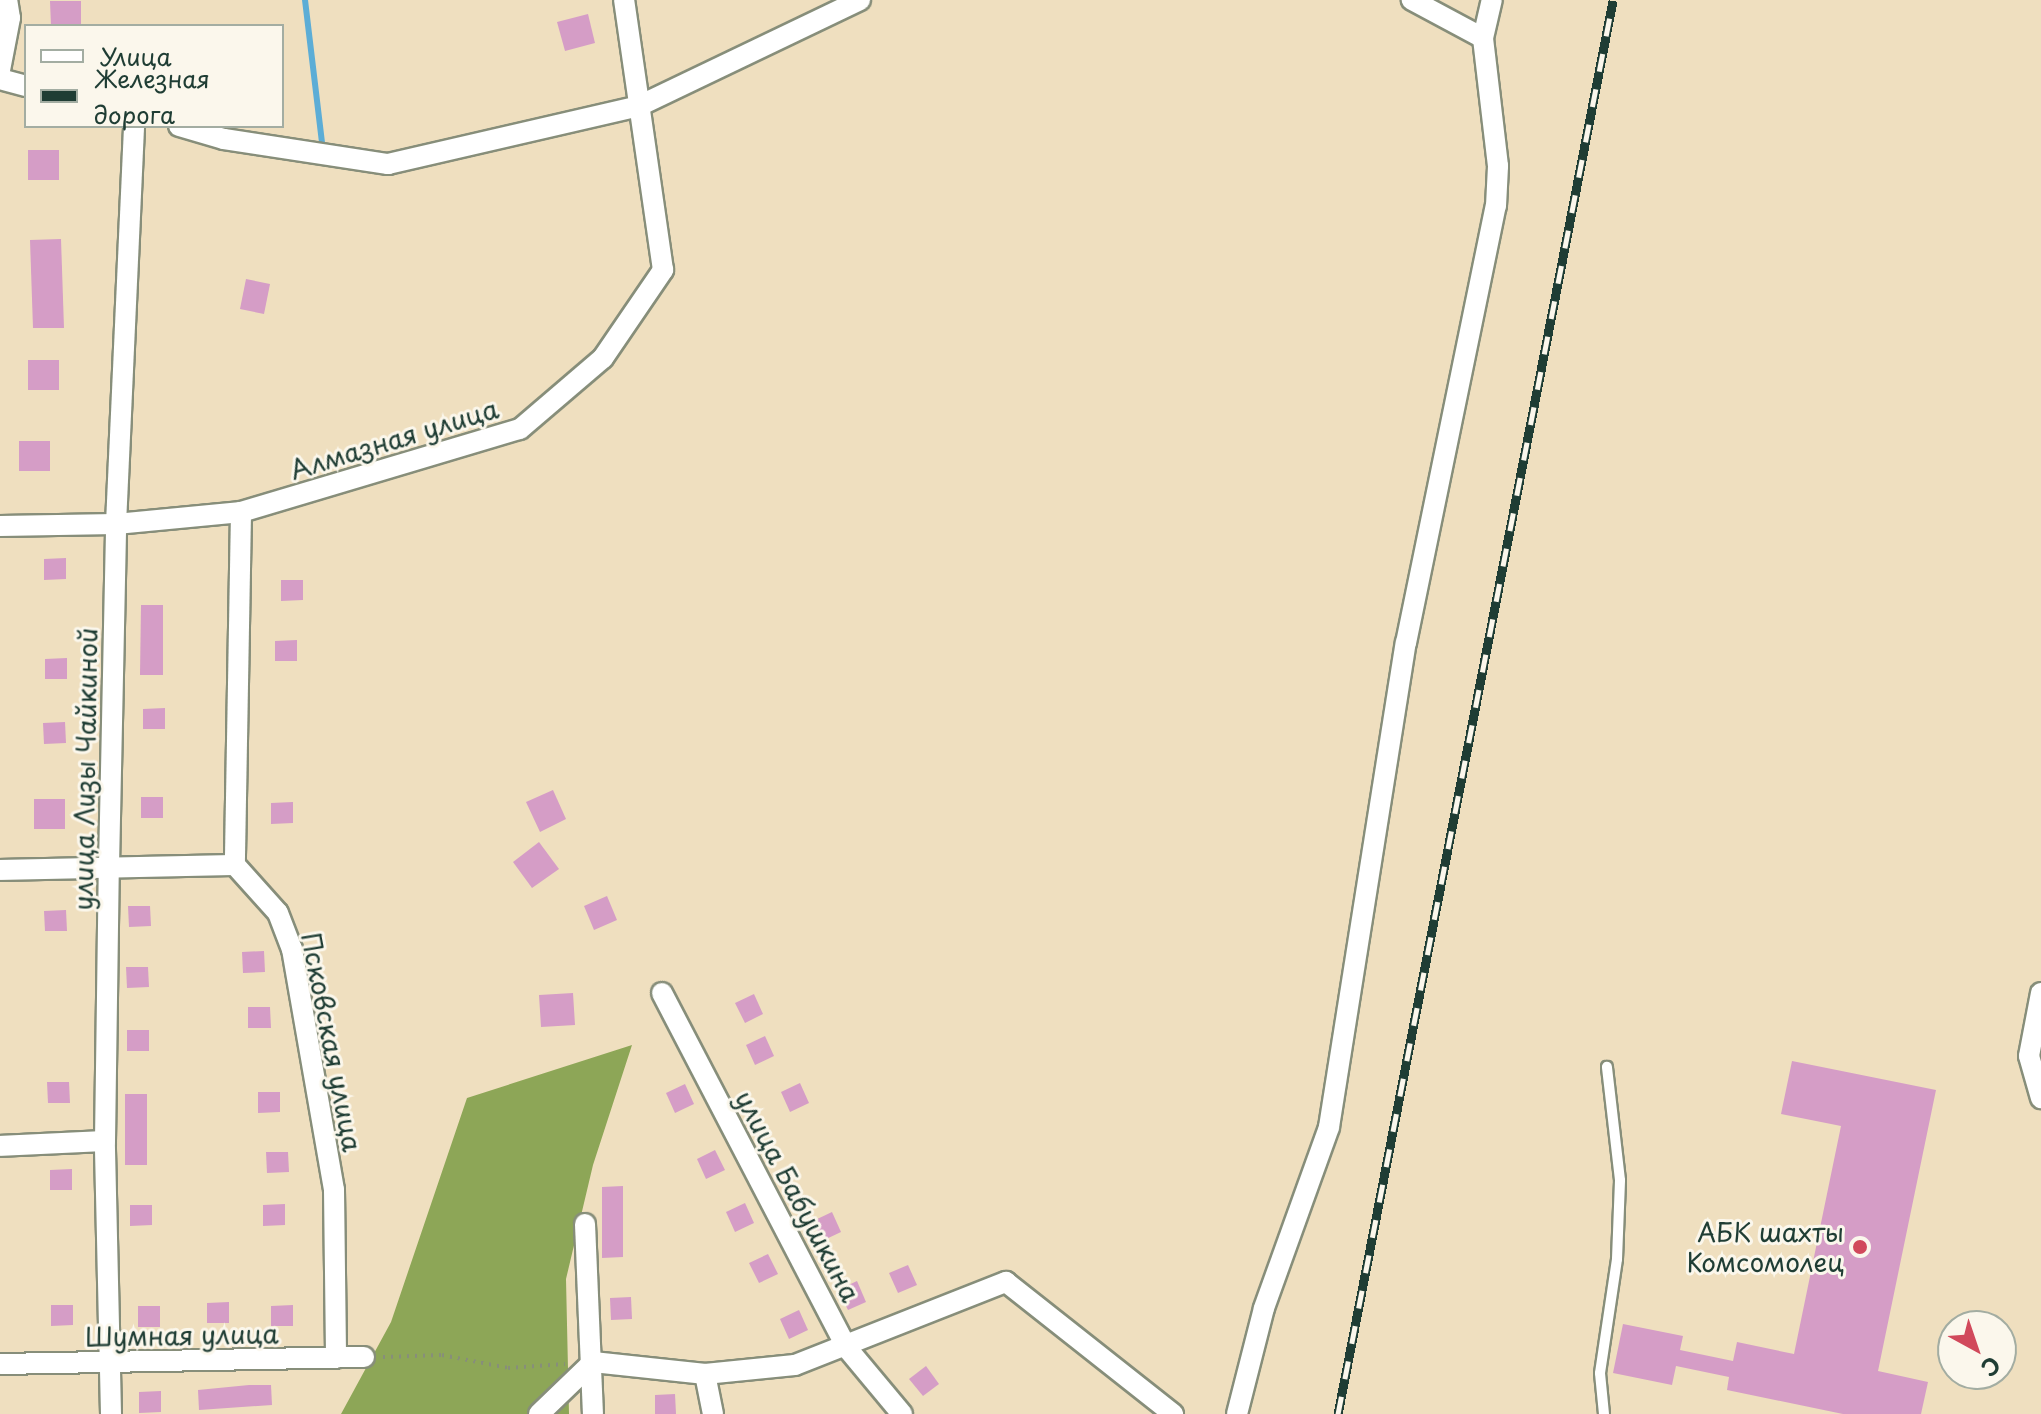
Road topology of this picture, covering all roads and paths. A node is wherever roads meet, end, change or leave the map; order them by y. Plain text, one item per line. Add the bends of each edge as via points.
1 (7, 0) edge
2 (624, 0) edge
3 (860, 0) edge
4 (1412, 0) edge
5 (1492, 0) edge
6 (1483, 38) junction
7 (0, 70) edge
8 (0, 79) edge
9 (24, 85) edge
10 (639, 106) junction
11 (134, 128) edge
12 (186, 128) edge
13 (241, 512) junction
14 (116, 524) junction
15 (0, 526) edge
16 (235, 865) junction
17 (109, 866) junction
18 (0, 870) edge
19 (662, 993) dead end
20 (2041, 993) edge
21 (1607, 1067) dead end
22 (2041, 1098) edge
23 (105, 1141) junction
24 (0, 1146) edge
25 (585, 1224) dead end
26 (847, 1348) junction
27 (364, 1357) joint
28 (336, 1358) junction
29 (108, 1362) junction
30 (593, 1362) junction
31 (0, 1364) edge
32 (705, 1374) junction
33 (111, 1414) edge
34 (539, 1414) edge
35 (593, 1414) edge
36 (713, 1414) edge
37 (902, 1414) edge
38 (1173, 1414) edge
39 (1237, 1414) edge
40 (1604, 1414) edge

1 - 7 street via 10,18
2 - 10 street, Алмазная улица
3 - 10 street
4 - 6 street
5 - 6 street
6 - 39 street via 1498,166 1496,206 1406,643 1329,1127 1264,1308
8 - 9 street
10 - 12 street via 388,164 224,139
10 - 13 street, Алмазная улица via 663,270 603,358 520,429
11 - 14 street, улица Лизы Чайкиной
13 - 14 street, Алмазная улица
13 - 16 street
14 - 15 street, Алмазная улица
14 - 17 street, улица Лизы Чайкиной
16 - 17 street
16 - 28 street, Псковская улица via 278,913 292,949 334,1190
17 - 18 street
17 - 23 street, улица Лизы Чайкиной
19 - 26 street, улица Бабушкина
20 - 22 street via 2029,1056
21 - 40 lane via 1620,1180 1617,1259 1600,1373
23 - 24 street
23 - 29 street, улица Лизы Чайкиной
25 - 30 street
26 - 32 street via 795,1365
26 - 37 street, улица Бабушкина
26 - 38 street via 1006,1282
27 - 28 street, Шумная улица
27 - 30 path via 442,1355 508,1368
28 - 29 street, Шумная улица
29 - 31 street, Шумная улица
29 - 33 street, улица Лизы Чайкиной
30 - 32 street
30 - 34 street
30 - 35 street
32 - 36 street

